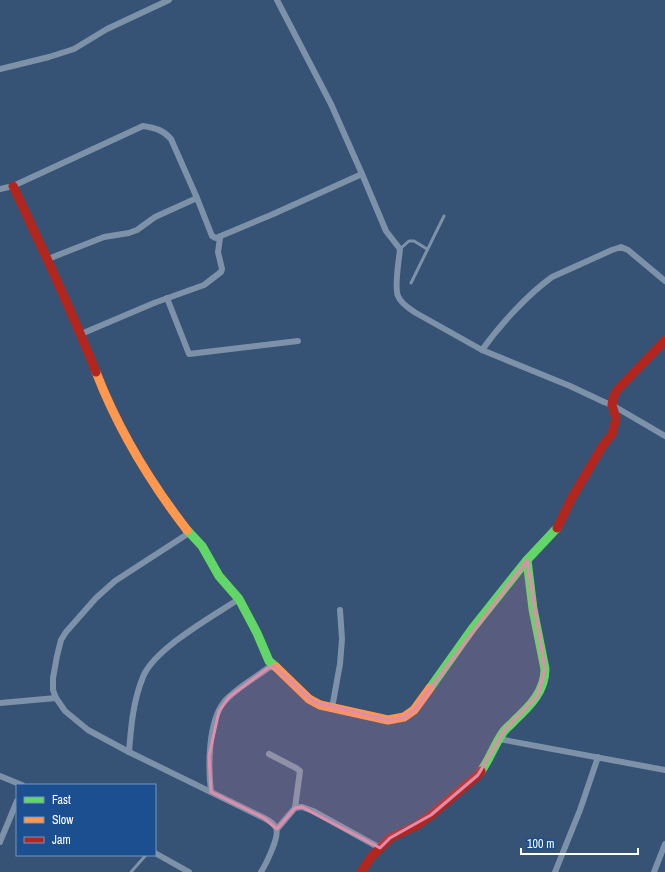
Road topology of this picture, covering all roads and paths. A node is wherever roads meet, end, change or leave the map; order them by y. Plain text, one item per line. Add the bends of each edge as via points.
1 (169, 0) edge
2 (277, 0) edge
3 (0, 69) edge
4 (362, 174) junction
5 (13, 186) junction
6 (0, 189) edge
7 (197, 198) junction
8 (444, 216) dead end
9 (220, 238) junction
10 (398, 247) junction
11 (427, 249) junction
12 (48, 259) junction
13 (665, 281) edge
14 (411, 283) dead end
15 (167, 298) junction
16 (80, 334) junction
17 (665, 340) edge
18 (298, 341) dead end
19 (482, 350) junction
20 (612, 405) junction
21 (665, 436) edge
22 (189, 533) junction
23 (527, 560) junction
24 (239, 599) junction
25 (340, 610) dead end
26 (274, 666) junction
27 (56, 698) junction
28 (0, 703) edge
29 (332, 708) junction
30 (500, 739) junction
31 (129, 752) junction
32 (269, 754) dead end
33 (598, 757) junction
34 (665, 770) edge
35 (0, 776) edge
36 (20, 784) edge
37 (211, 792) junction
38 (16, 803) edge
39 (295, 808) junction
40 (277, 829) junction
41 (0, 842) edge
42 (665, 844) edge
43 (380, 848) junction
44 (156, 854) edge
45 (145, 856) edge
46 (132, 872) edge
47 (190, 872) edge
48 (261, 872) edge
49 (361, 872) edge
50 (555, 872) edge
51 (654, 872) edge

1 - 3 street via 107,29 74,49
2 - 4 street via 331,104
4 - 9 street
4 - 10 street via 386,231
5 - 6 street
5 - 7 street via 143,126 165,132 171,139
5 - 12 street
7 - 9 street via 212,236
7 - 12 street via 155,217 129,234 104,237
8 - 11 lane
9 - 15 street via 218,252 221,272 204,285
10 - 11 lane via 414,241
10 - 19 street via 397,288 402,301 416,313
11 - 14 lane
12 - 16 street
13 - 19 street via 628,250 621,247 612,250 546,281 500,327
15 - 16 street
15 - 18 street via 189,354
16 - 22 street via 121,429 166,503
17 - 20 street via 617,390
19 - 20 street
20 - 21 street
20 - 23 street via 616,418 612,434 571,499 559,525
22 - 24 street via 202,546 219,576
22 - 27 street via 115,582 96,598 66,632 61,640 53,678
23 - 29 street via 472,629 414,710 404,717 388,720
23 - 30 street via 545,678 535,700 507,727
24 - 26 street via 258,633 269,661
24 - 31 street via 179,639 149,666 134,704
25 - 29 street via 340,664
26 - 29 street via 309,699
26 - 37 street via 230,697 219,711 209,756
27 - 28 street
27 - 31 street via 65,711 88,730
30 - 33 street
30 - 43 street via 478,775 431,814 413,827 390,838
31 - 37 street
32 - 39 street via 299,770
33 - 34 street
33 - 50 street
35 - 36 street
37 - 40 street via 264,818
38 - 41 street
39 - 40 street
39 - 43 street via 313,810
40 - 48 street via 277,836
42 - 51 street
43 - 49 street
44 - 47 street
45 - 46 lane

